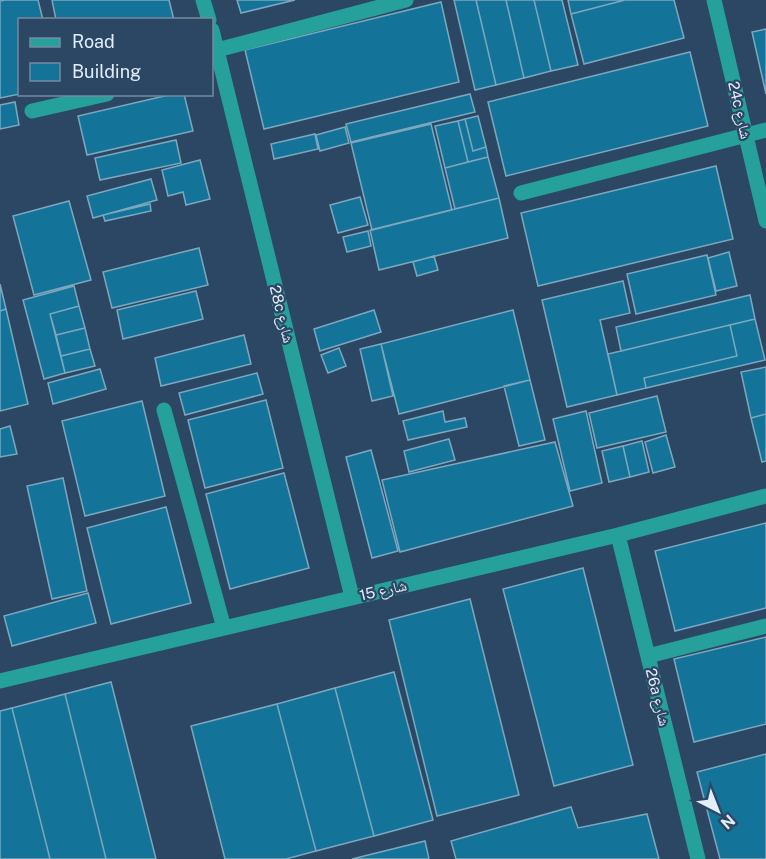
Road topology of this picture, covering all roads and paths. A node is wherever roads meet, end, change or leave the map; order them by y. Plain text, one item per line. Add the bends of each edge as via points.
1 (204, 0) edge
2 (406, 0) edge
3 (714, 0) edge
4 (208, 18) edge
5 (213, 34) edge
6 (217, 50) junction
7 (217, 70) edge
8 (98, 96) edge
9 (32, 111) dead end
10 (766, 130) edge
11 (746, 135) junction
12 (521, 193) dead end
13 (766, 221) edge
14 (165, 410) dead end
15 (766, 496) edge
16 (618, 535) junction
17 (352, 597) junction
18 (766, 626) edge
19 (224, 628) junction
20 (648, 656) junction
21 (0, 681) edge
22 (698, 859) edge

1 - 4 street
2 - 6 street
3 - 11 street, 24c شارع
5 - 6 street, 28c شارع
6 - 7 street, 28c شارع
7 - 17 street, 28c شارع
8 - 9 street
10 - 11 street
11 - 12 street
11 - 13 street, 24c شارع
14 - 19 street
15 - 16 street, شارع 15
16 - 17 street, شارع 15
16 - 20 street, 26a شارع
17 - 19 street, شارع 15
18 - 20 street
19 - 21 street, شارع 15
20 - 22 street, 26a شارع

